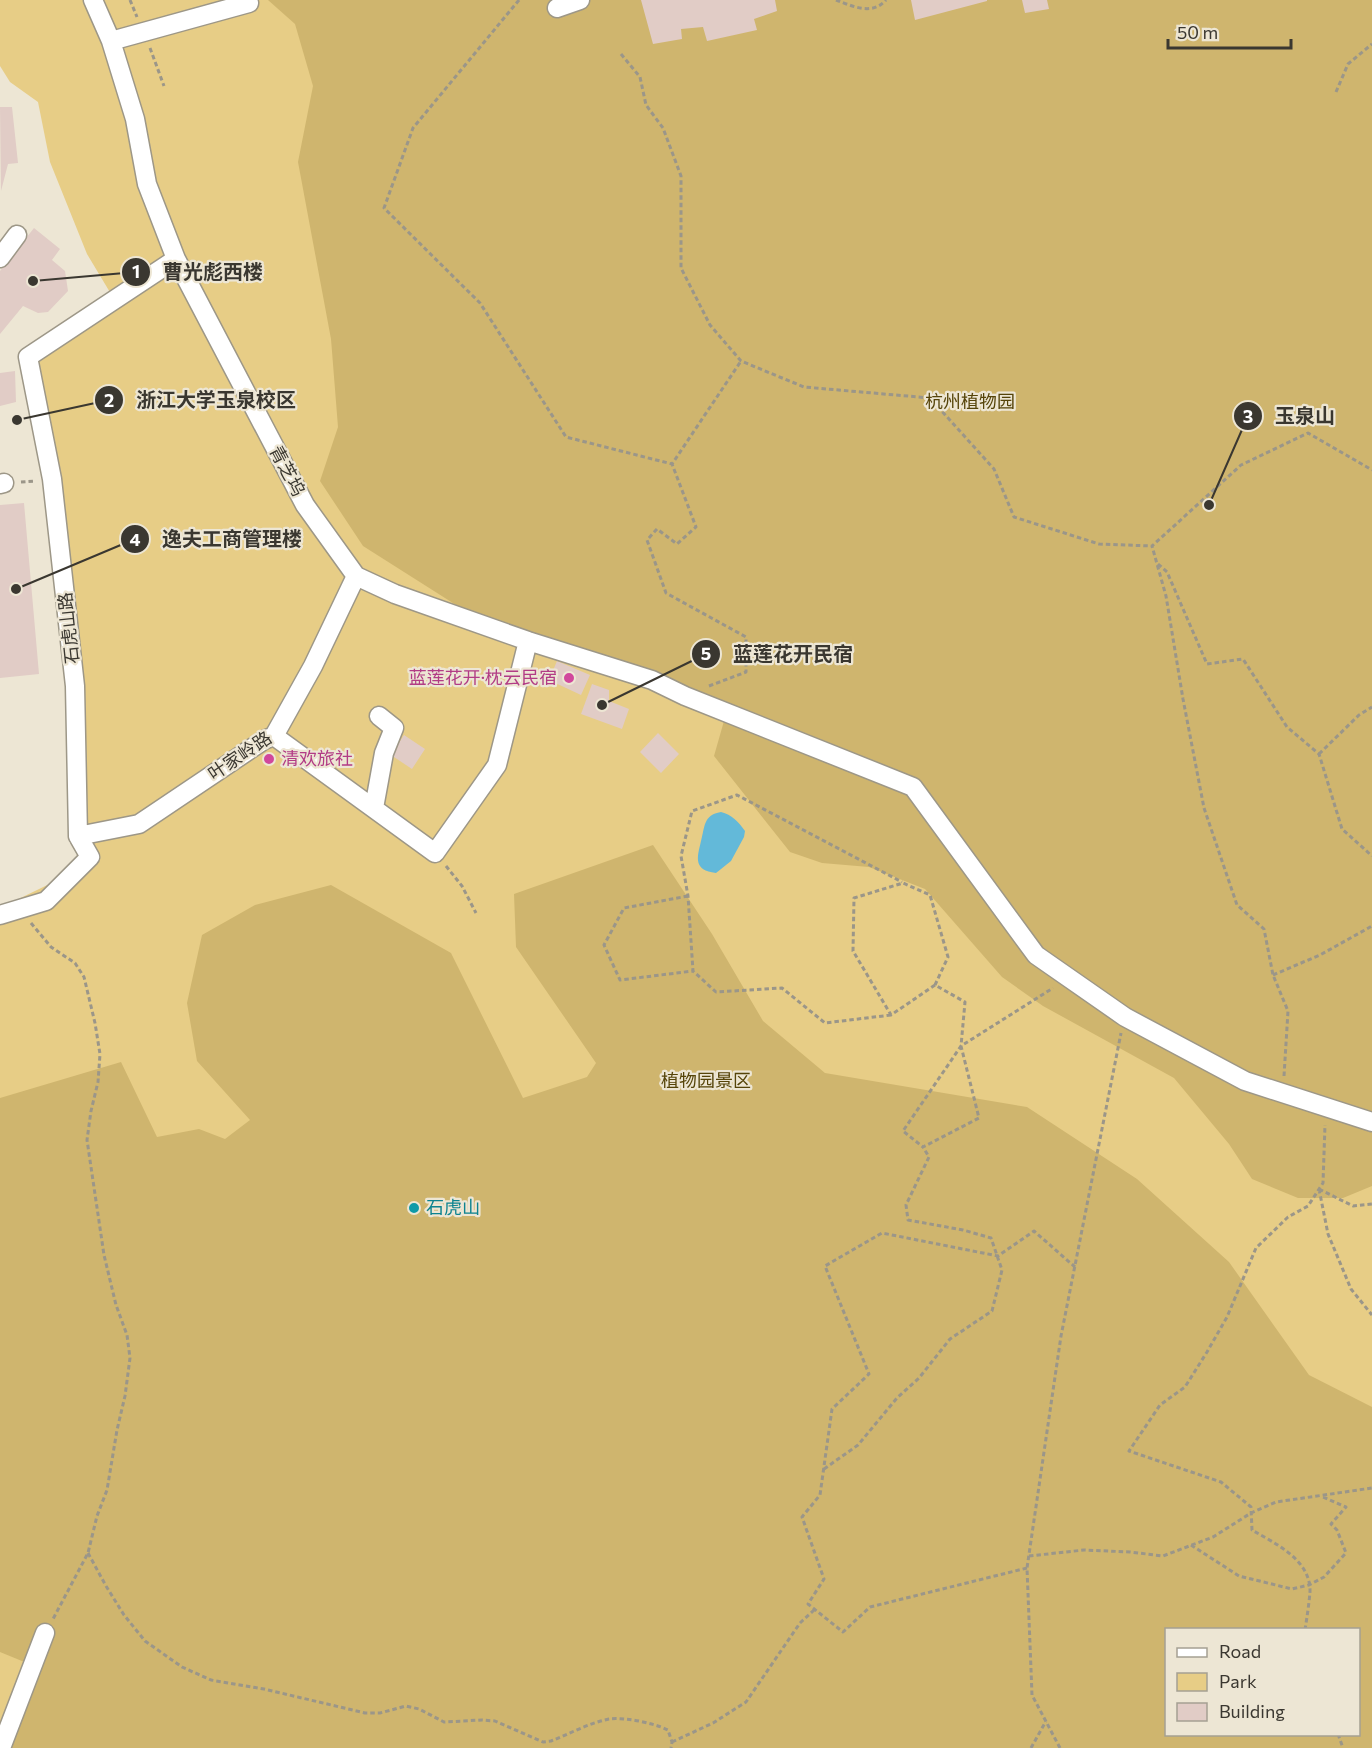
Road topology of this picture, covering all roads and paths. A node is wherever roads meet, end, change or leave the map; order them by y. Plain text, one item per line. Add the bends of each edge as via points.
1 (93, 0) edge
2 (248, 0) edge
3 (519, 0) edge
4 (580, 0) edge
5 (836, 0) edge
6 (886, 0) edge
7 (557, 8) dead end
8 (111, 41) junction
9 (1372, 44) edge
10 (621, 54) dead end
11 (1336, 92) dead end
12 (17, 235) dead end
13 (0, 258) edge
14 (176, 260) junction
15 (741, 361) junction
16 (672, 464) junction
17 (1372, 470) edge
18 (52, 479) junction
19 (2, 483) edge
20 (1152, 546) junction
21 (1157, 563) junction
22 (356, 576) junction
23 (528, 641) junction
24 (685, 696) junction
25 (1372, 707) edge
26 (379, 716) dead end
27 (274, 736) junction
28 (1319, 754) junction
29 (374, 808) junction
30 (78, 836) junction
31 (435, 853) junction
32 (1372, 856) edge
33 (903, 883) junction
34 (688, 896) junction
35 (25, 908) junction
36 (476, 913) dead end
37 (0, 915) edge
38 (1372, 926) edge
39 (693, 970) junction
40 (1273, 975) junction
41 (1069, 978) junction
42 (935, 986) junction
43 (891, 1015) junction
44 (1125, 1017) junction
45 (961, 1046) junction
46 (1282, 1093) junction
47 (1325, 1107) junction
48 (1372, 1122) edge
49 (922, 1146) junction
50 (1319, 1189) junction
51 (1372, 1204) edge
52 (998, 1256) junction
53 (1075, 1267) junction
54 (1372, 1315) edge
55 (824, 1469) junction
56 (1372, 1488) edge
57 (1321, 1496) junction
58 (1251, 1513) junction
59 (1191, 1545) junction
60 (88, 1553) junction
61 (1029, 1556) junction
62 (1026, 1568) junction
63 (1309, 1585) junction
64 (815, 1610) junction
65 (1305, 1628) edge
66 (45, 1633) joint
67 (1046, 1721) junction
68 (672, 1742) junction
69 (1, 1748) edge
70 (671, 1748) edge
71 (1031, 1748) edge
72 (1060, 1748) edge

1 - 8 street, 青芝坞
2 - 8 street via 249,3
3 - 16 path via 413,128 384,208 480,303 566,437
4 - 7 street
5 - 6 path via 865,10
8 - 14 street, 青芝坞 via 135,119 147,184
9 - 11 path via 1348,64
10 - 15 path via 640,77 646,105 663,128 681,176 681,268 710,325
12 - 13 street
14 - 18 street, 石虎山路 via 28,357
14 - 22 street, 青芝坞 via 305,505
15 - 16 path
15 - 20 path via 804,387 930,398 994,469 1014,517 1099,544
16 - 24 path via 696,526 677,544 657,529 647,540 666,593 746,637 746,672
17 - 20 path via 1308,433 1241,465
18 - 19 path
18 - 30 street, 石虎山路 via 75,686
20 - 21 path
21 - 28 path via 1167,572 1207,664 1243,659 1287,727
21 - 40 path via 1204,808 1237,905 1264,929
22 - 23 street, 青芝坞 via 395,594
22 - 27 street, 叶家岭路
23 - 24 street, 青芝坞 via 652,680
23 - 31 street via 497,765
24 - 41 street, 青芝坞 via 913,787 1036,955
25 - 28 path via 1359,714
26 - 29 street via 394,728 384,753
27 - 29 street
27 - 30 street, 叶家岭路 via 139,824
28 - 32 path via 1342,830
29 - 31 street
30 - 35 street, 石虎山路 via 90,857 46,902
31 - 36 path via 462,886
33 - 34 path via 737,795 692,811 681,856
33 - 42 path via 930,895 948,957
33 - 43 path via 854,897 853,951
34 - 39 path
34 - 39 path via 624,908 604,945 620,980
35 - 37 street, 石虎山路
35 - 60 path via 30,922 51,947 75,963 84,977 100,1054 87,1140 104,1256 128,1335 130,1358 125,1396 107,1490
38 - 40 path
39 - 43 path via 716,992 782,988 825,1023
40 - 46 path via 1288,1011
41 - 44 street, 青芝坞
41 - 45 path
42 - 43 path
42 - 45 path via 965,1002
44 - 46 street, 青芝坞 via 1245,1081
44 - 53 path
45 - 49 path via 903,1131
45 - 49 path via 979,1118
46 - 47 street, 青芝坞
47 - 48 street, 青芝坞
47 - 50 path via 1323,1183
49 - 52 path via 929,1157 906,1205 908,1220 991,1238
50 - 51 path via 1353,1206
50 - 54 path via 1328,1234 1351,1289
50 - 58 path via 1308,1206 1288,1217 1256,1248 1227,1317 1202,1361 1185,1388 1160,1405 1129,1450 1221,1482 1251,1507
52 - 53 path via 1034,1232
52 - 55 path via 1002,1270 992,1311 950,1339 858,1446
52 - 55 path via 882,1233 825,1266 869,1374 832,1409
53 - 61 path
55 - 64 path via 820,1495 802,1517 824,1579 808,1604
56 - 57 path
57 - 58 path via 1276,1502
57 - 63 path via 1346,1507 1331,1524 1346,1553 1324,1577
58 - 59 path via 1213,1537
58 - 63 path via 1252,1530 1283,1548 1306,1570
59 - 61 path via 1163,1556 1084,1550
59 - 63 path via 1239,1576 1292,1589
60 - 66 path
60 - 68 path via 124,1615 145,1641 182,1667 211,1680 365,1713 406,1706 444,1722 495,1721 543,1742 609,1719 658,1725 668,1730
61 - 62 path
62 - 64 path via 870,1607 843,1632
62 - 67 path via 1032,1695
63 - 65 path
64 - 68 path via 800,1623 746,1702
66 - 69 street
67 - 71 path
67 - 72 path
68 - 70 path

